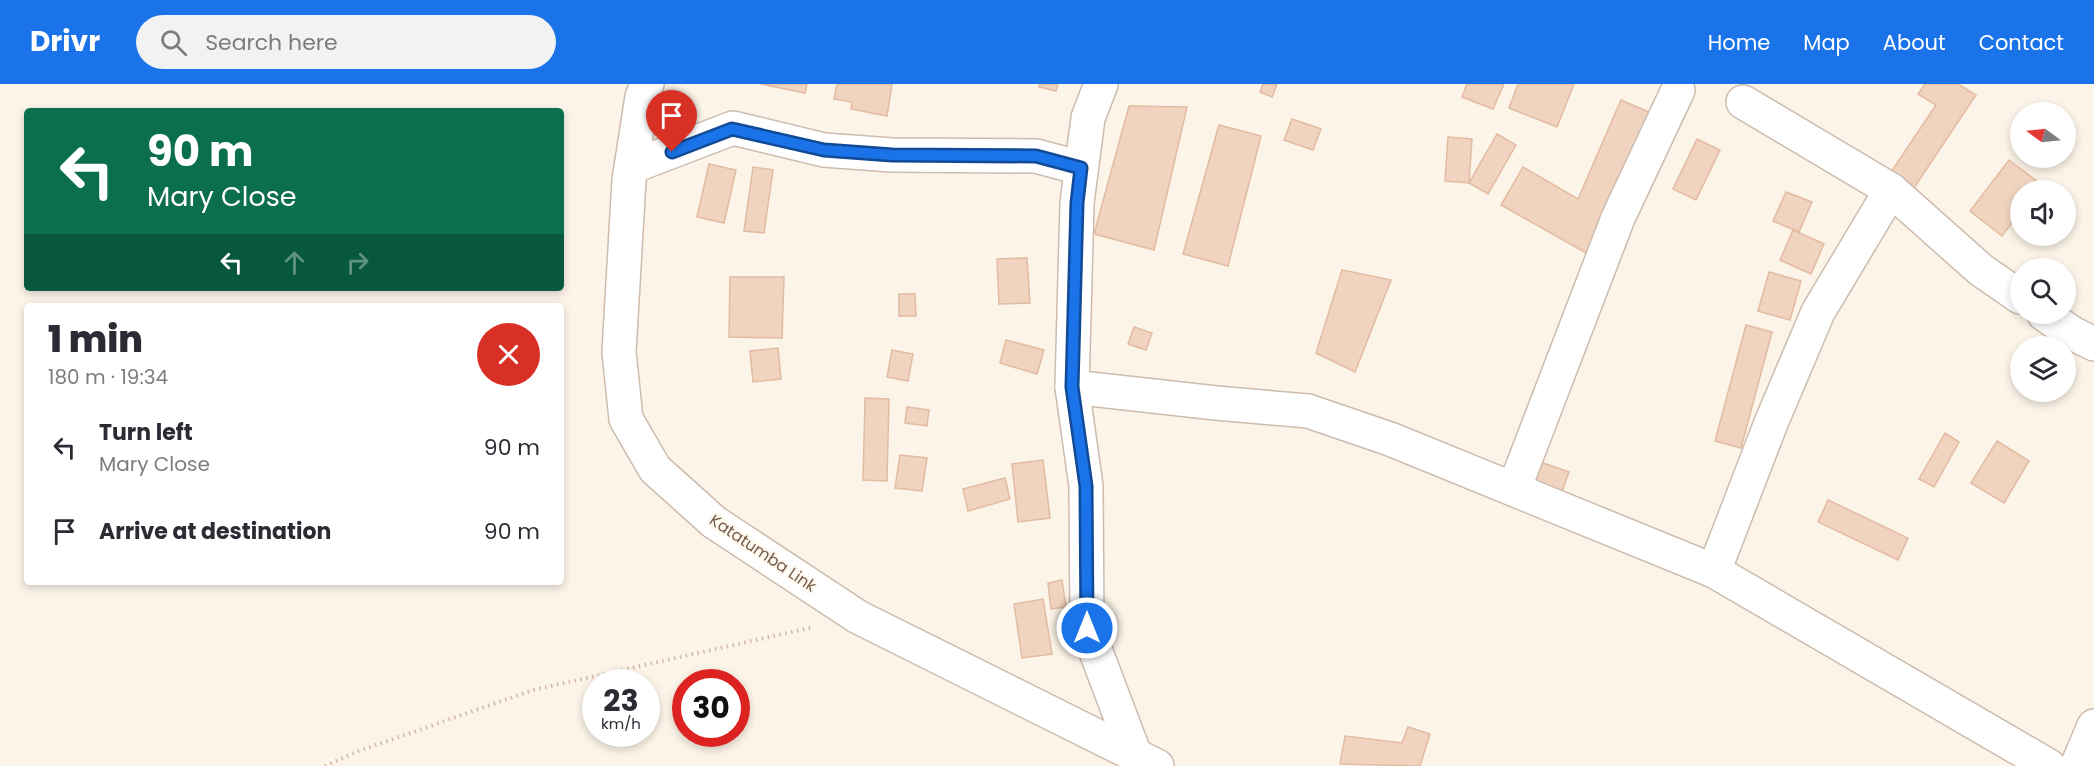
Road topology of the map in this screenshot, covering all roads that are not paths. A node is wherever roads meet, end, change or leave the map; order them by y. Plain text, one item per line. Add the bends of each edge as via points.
1 (647, 84) edge
2 (1101, 84) edge
3 (1678, 90) dead end
4 (1743, 102) dead end
5 (631, 167) junction
6 (1081, 168) junction
7 (1891, 190) junction
8 (2010, 290) edge
9 (2059, 324) edge
10 (2094, 344) edge
11 (1072, 387) junction
12 (1514, 489) junction
13 (1714, 571) junction
14 (2094, 726) edge
15 (1146, 761) edge
16 (2049, 766) edge
17 (2077, 766) edge

1 - 5 street, Katatumba Link
2 - 6 street via 1088,118
3 - 12 street via 1618,218
4 - 7 street
5 - 6 street via 732,129 824,150 892,155 1036,156
5 - 15 street, Katatumba Link via 619,352 626,419 655,469 714,522 858,617
6 - 11 street
7 - 8 street via 1981,270
7 - 13 street via 1818,312
9 - 10 street
11 - 12 street via 1308,411
11 - 15 street via 1086,486 1087,628
12 - 13 street
13 - 16 street
14 - 17 street

